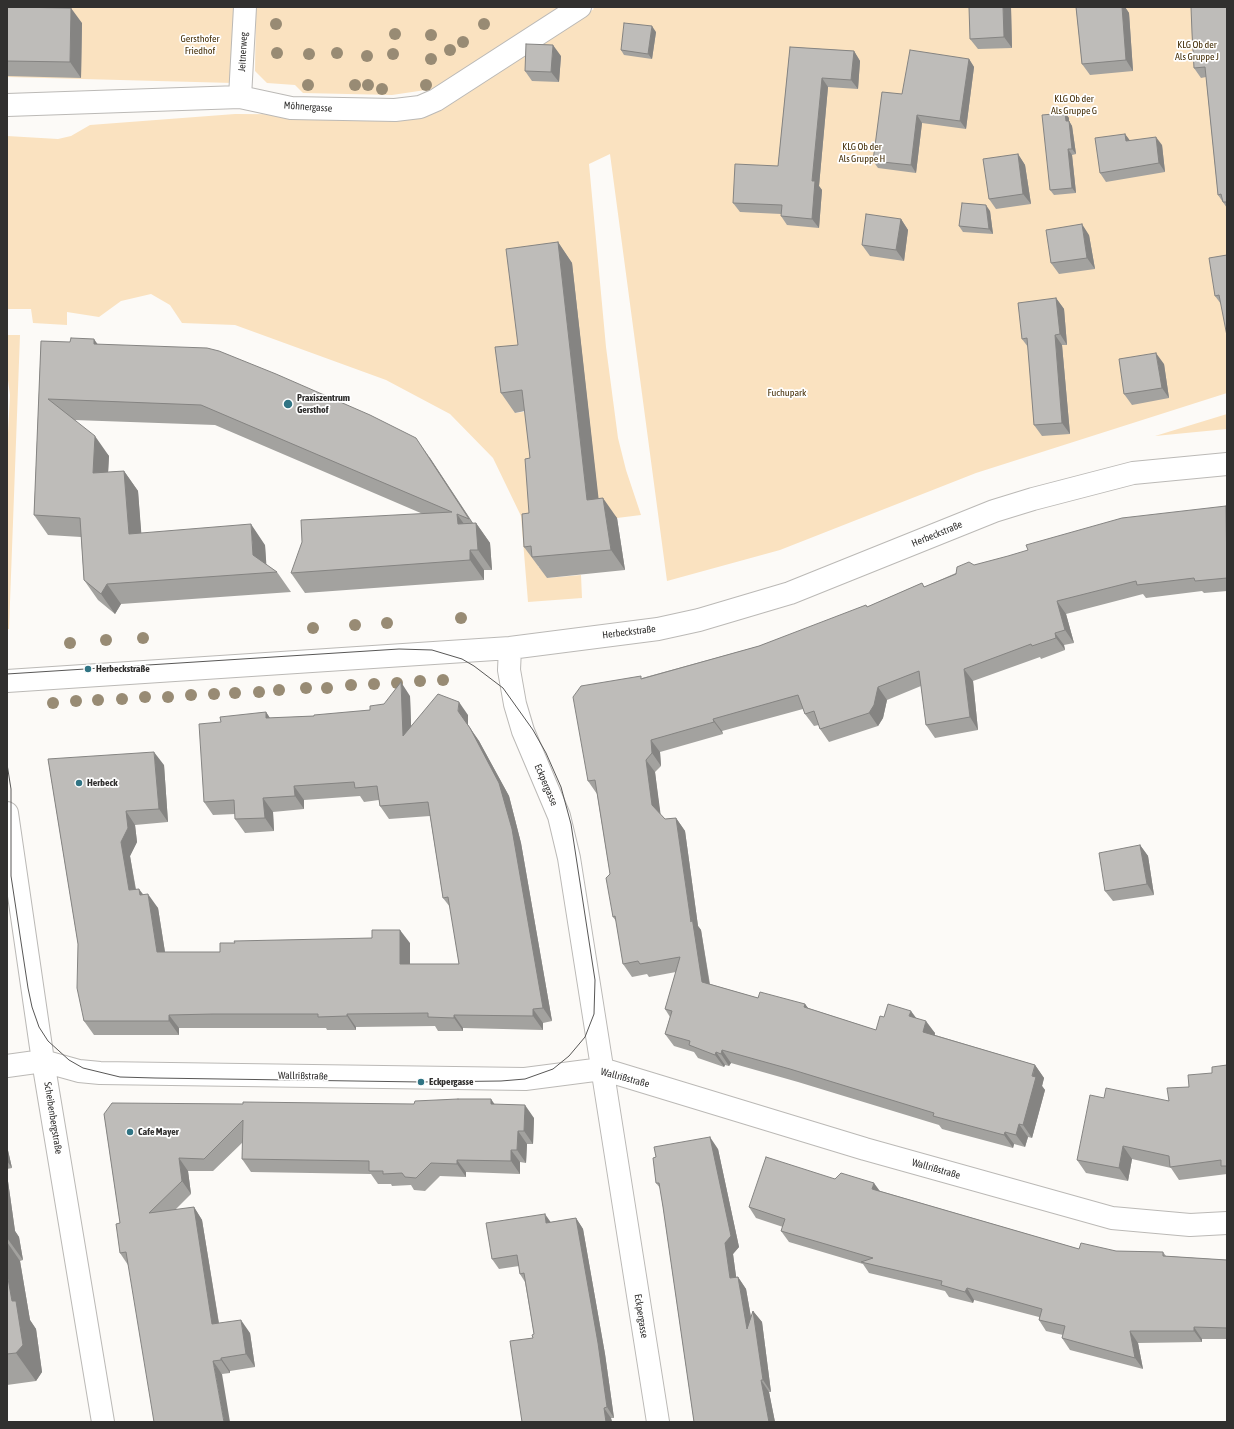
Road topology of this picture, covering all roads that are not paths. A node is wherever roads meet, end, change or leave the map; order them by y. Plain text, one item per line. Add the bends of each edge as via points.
1 (245, 7) edge
2 (580, 7) edge
3 (240, 97) junction
4 (7, 105) edge
5 (1227, 464) edge
6 (510, 648) junction
7 (7, 681) edge
8 (7, 813) edge
9 (43, 1060) junction
10 (7, 1066) edge
11 (602, 1070) junction
12 (1227, 1223) edge
13 (102, 1422) edge
14 (658, 1422) edge

1 - 3 street, Jeitnerweg
2 - 3 street, Möhnergasse via 420,108 291,108
3 - 4 street, Möhnergasse
5 - 6 street, Herbeckstraße via 1133,472 1033,499 994,511 790,593 699,620 658,629
6 - 7 street, Herbeckstraße
6 - 11 street, Eckpergasse via 509,670 513,696 523,731 559,816 569,858
8 - 9 street, Scheibenbergstraße
9 - 10 street, Wallrißstraße
9 - 11 street, Wallrißstraße via 80,1071 100,1073 526,1079
9 - 13 street, Scheibenbergstraße
11 - 12 street, Wallrißstraße via 865,1149 1112,1218 1190,1225
11 - 14 street, Eckpergasse

